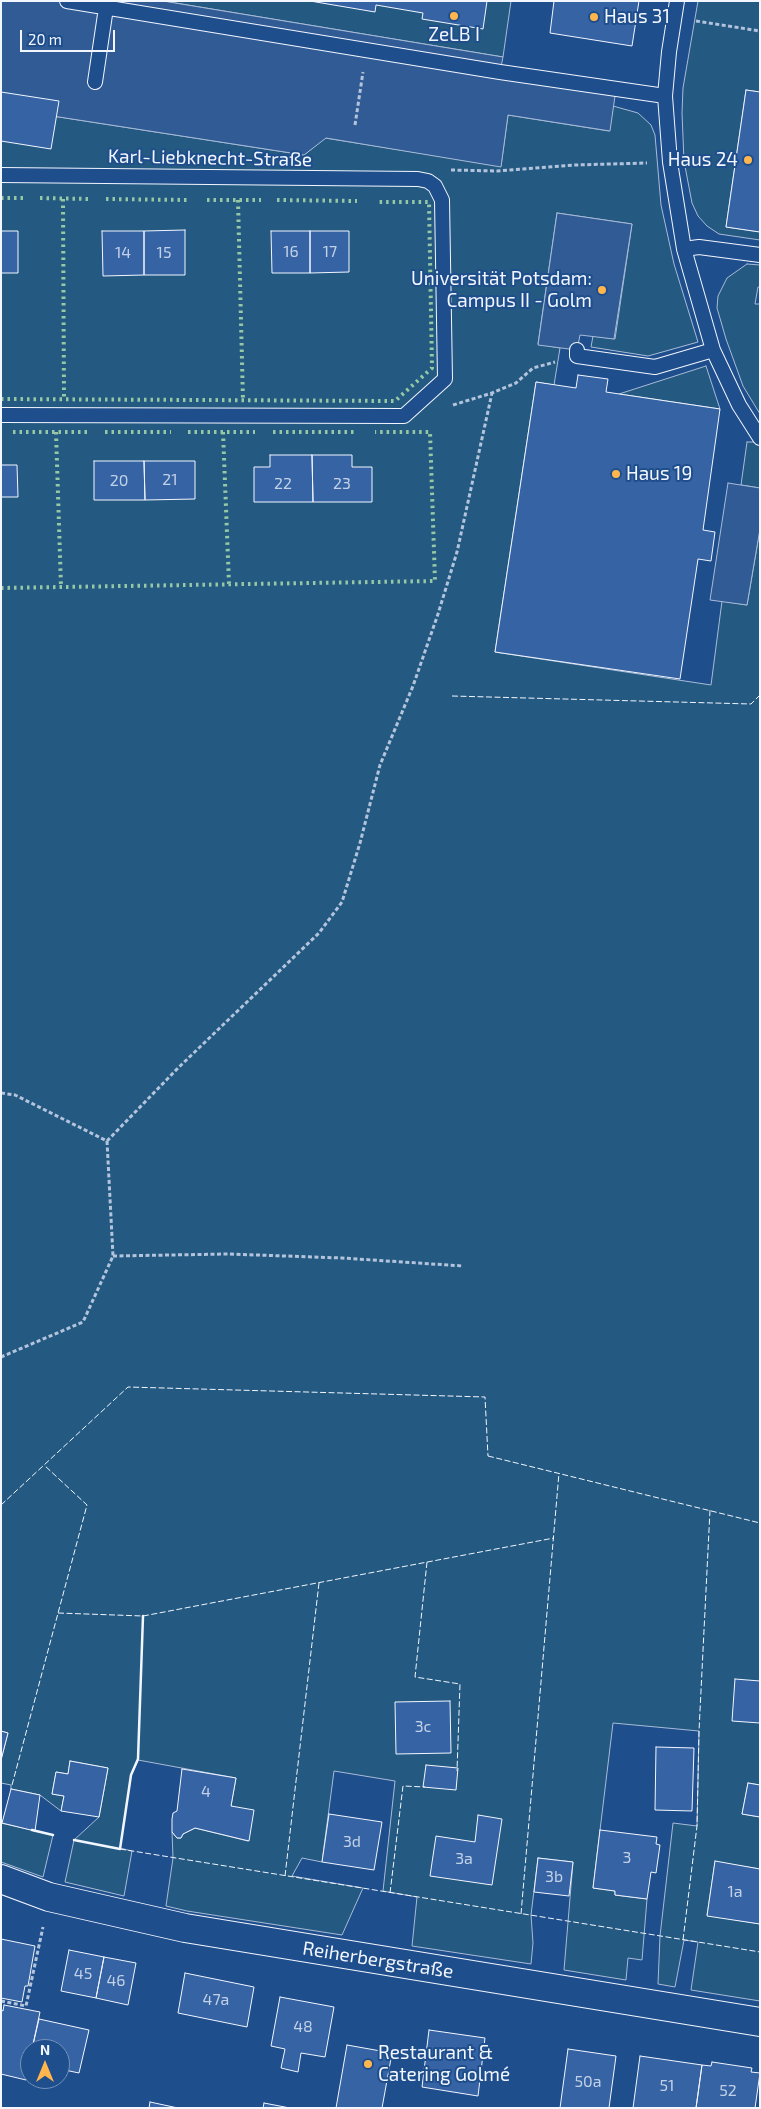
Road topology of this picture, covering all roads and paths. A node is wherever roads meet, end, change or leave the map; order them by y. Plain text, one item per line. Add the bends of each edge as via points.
1 (67, 1) edge
2 (677, 1) edge
3 (107, 4) edge
4 (675, 18) junction
5 (760, 31) edge
6 (367, 49) junction
7 (95, 82) dead end
8 (665, 96) junction
9 (355, 125) dead end
10 (670, 162) junction
11 (1, 175) edge
12 (418, 179) junction
13 (684, 249) junction
14 (760, 255) edge
15 (713, 350) junction
16 (577, 353) joint
17 (1, 415) edge
18 (760, 438) edge
19 (1, 1093) edge
20 (107, 1141) junction
21 (114, 1256) junction
22 (463, 1266) dead end
23 (1, 1357) edge
24 (1, 1879) edge
25 (49, 1897) junction
26 (1, 2001) edge
27 (760, 2022) edge

1 - 3 lane
2 - 4 lane
3 - 6 lane
3 - 7 lane
4 - 5 path
4 - 8 lane
6 - 8 lane
6 - 9 path
8 - 10 lane
10 - 12 path via 497,171 454,170
10 - 13 lane
11 - 12 lane, Karl-Liebknecht-Straße
12 - 17 lane via 435,186 442,200 445,379 404,416
13 - 14 lane via 699,247
13 - 15 lane
15 - 16 lane via 655,367
15 - 18 lane via 738,405
16 - 20 path via 533,368 516,382 492,393 456,552 438,614 380,766 342,902 319,933
19 - 20 path via 15,1095
20 - 21 path
21 - 22 path via 228,1254
21 - 23 path via 83,1322
24 - 25 street, Reiherbergstraße
25 - 26 path via 26,2006
25 - 27 street, Reiherbergstraße via 184,1928

